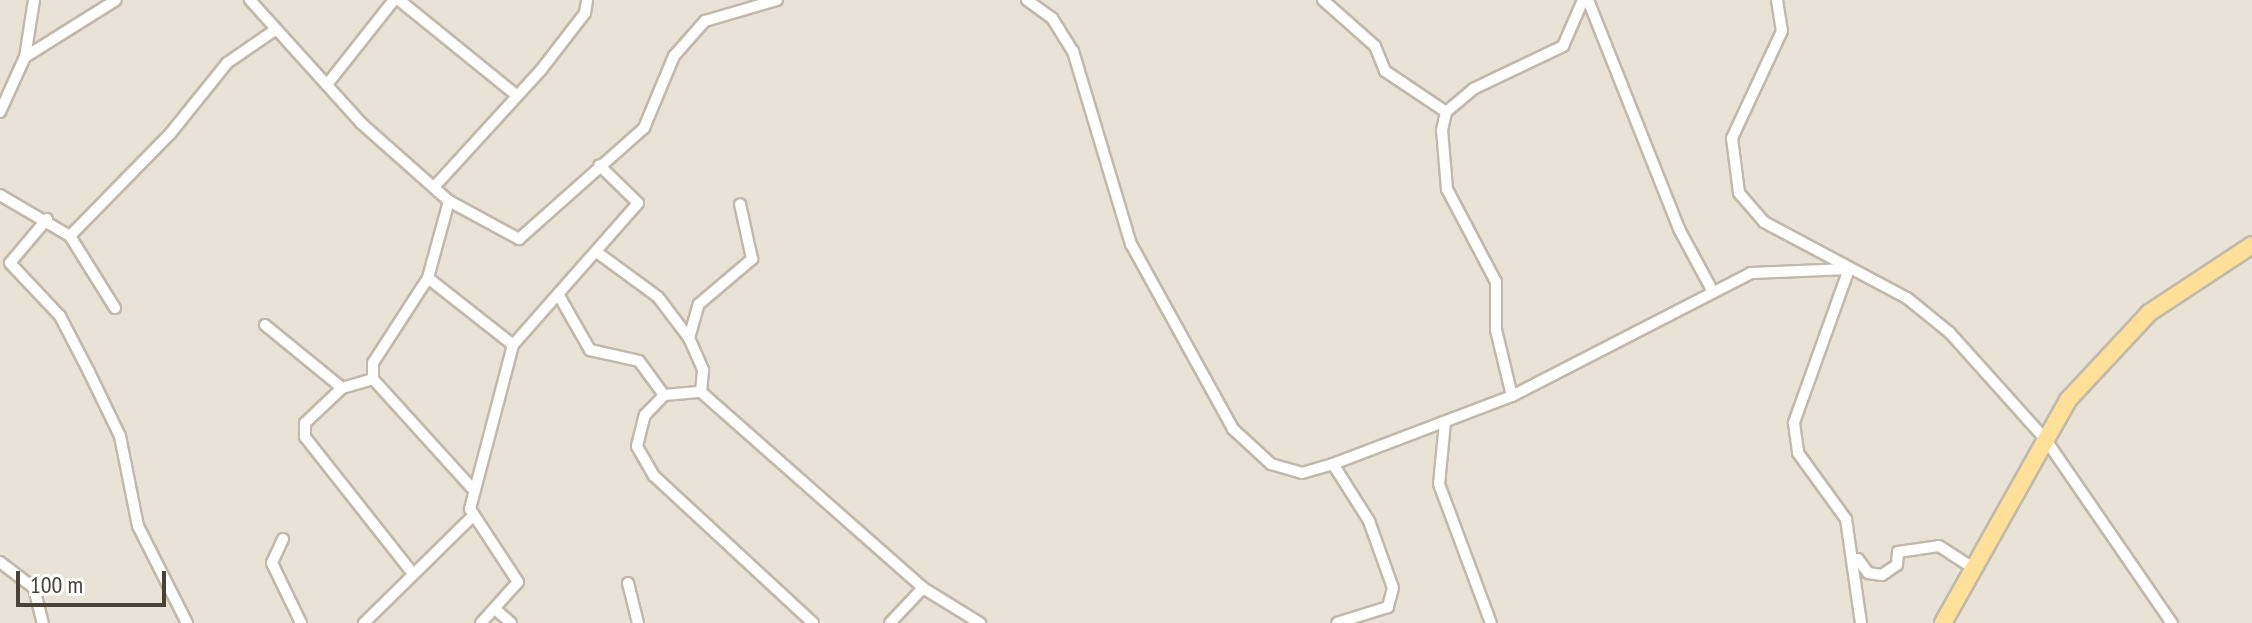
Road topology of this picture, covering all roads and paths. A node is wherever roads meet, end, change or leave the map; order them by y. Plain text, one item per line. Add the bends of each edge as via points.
1 (34, 0) edge
2 (116, 0) edge
3 (250, 0) edge
4 (397, 0) edge
5 (587, 0) edge
6 (777, 0) edge
7 (1027, 0) edge
8 (1323, 0) edge
9 (1586, 0) edge
10 (1777, 0) edge
11 (275, 30) junction
12 (25, 57) junction
13 (329, 82) junction
14 (515, 94) junction
15 (0, 112) edge
16 (1446, 112) junction
17 (599, 165) junction
18 (435, 186) junction
19 (0, 195) edge
20 (449, 201) junction
21 (740, 204) dead end
22 (47, 219) junction
23 (70, 236) junction
24 (2252, 245) edge
25 (598, 253) junction
26 (1849, 269) junction
27 (428, 278) junction
28 (1712, 290) junction
29 (558, 294) junction
30 (115, 308) dead end
31 (265, 325) dead end
32 (689, 338) junction
33 (513, 345) junction
34 (373, 379) junction
35 (342, 388) junction
36 (701, 392) junction
37 (664, 395) junction
38 (1512, 396) junction
39 (1445, 422) junction
40 (2046, 440) junction
41 (1333, 464) junction
42 (472, 488) junction
43 (471, 518) junction
44 (283, 539) dead end
45 (1857, 558) junction
46 (0, 562) edge
47 (1973, 568) junction
48 (410, 570) junction
49 (628, 583) dead end
50 (923, 588) junction
51 (495, 609) junction
52 (43, 623) edge
53 (187, 623) edge
54 (301, 623) edge
55 (364, 623) edge
56 (481, 623) edge
57 (511, 623) edge
58 (638, 623) edge
59 (813, 623) edge
60 (890, 623) edge
61 (980, 623) edge
62 (1337, 623) edge
63 (1491, 623) edge
64 (1861, 623) edge
65 (1943, 623) edge
66 (2172, 623) edge

1 - 12 street
2 - 12 street
3 - 11 street
4 - 13 street
4 - 14 street
5 - 14 street via 585,13
6 - 17 street via 705,21 674,56 644,128
7 - 41 street via 1052,18 1073,51 1131,244 1233,429 1271,464 1302,473
8 - 16 street via 1375,46 1385,71
9 - 16 street via 1563,46 1473,89
9 - 28 street via 1679,229
10 - 26 street via 1782,31 1732,138 1733,179 1764,222
11 - 13 street
11 - 23 street via 227,63 170,134
12 - 15 street
13 - 18 street via 361,123
14 - 18 street
16 - 38 street via 1441,160 1447,189 1496,282 1496,330
17 - 20 street via 519,239
17 - 25 street via 638,203
18 - 20 street
19 - 22 street
20 - 27 street
21 - 32 street via 752,259 699,304
22 - 23 street
22 - 53 street via 10,263 60,316 89,372 120,436 138,526
23 - 30 street
24 - 40 main road via 2149,313 2068,400
25 - 29 street
25 - 32 street via 658,297
26 - 28 street via 1773,269
26 - 40 street via 1907,298 1950,333
26 - 45 street via 1794,423 1798,453 1846,519
27 - 33 street
27 - 34 street via 373,363
28 - 38 street
29 - 33 street
29 - 37 street via 590,350 639,361
31 - 35 street
32 - 36 street via 703,370
33 - 42 street
34 - 35 street
34 - 42 street
35 - 48 street via 305,423 305,437
36 - 37 street
36 - 50 street
37 - 59 street via 645,415 637,446 654,476
38 - 39 street
39 - 41 street
39 - 63 street via 1439,484
40 - 47 main road
40 - 66 street
41 - 62 street via 1369,521 1393,588 1388,607
42 - 43 street
43 - 48 street
43 - 51 street via 518,577
44 - 54 street via 272,563
45 - 47 street via 1868,573 1882,575 1897,565 1898,552 1939,546
45 - 64 street
46 - 52 street via 34,588
47 - 65 main road
48 - 55 street
49 - 58 street
50 - 60 street
50 - 61 street
51 - 56 street
51 - 57 street

